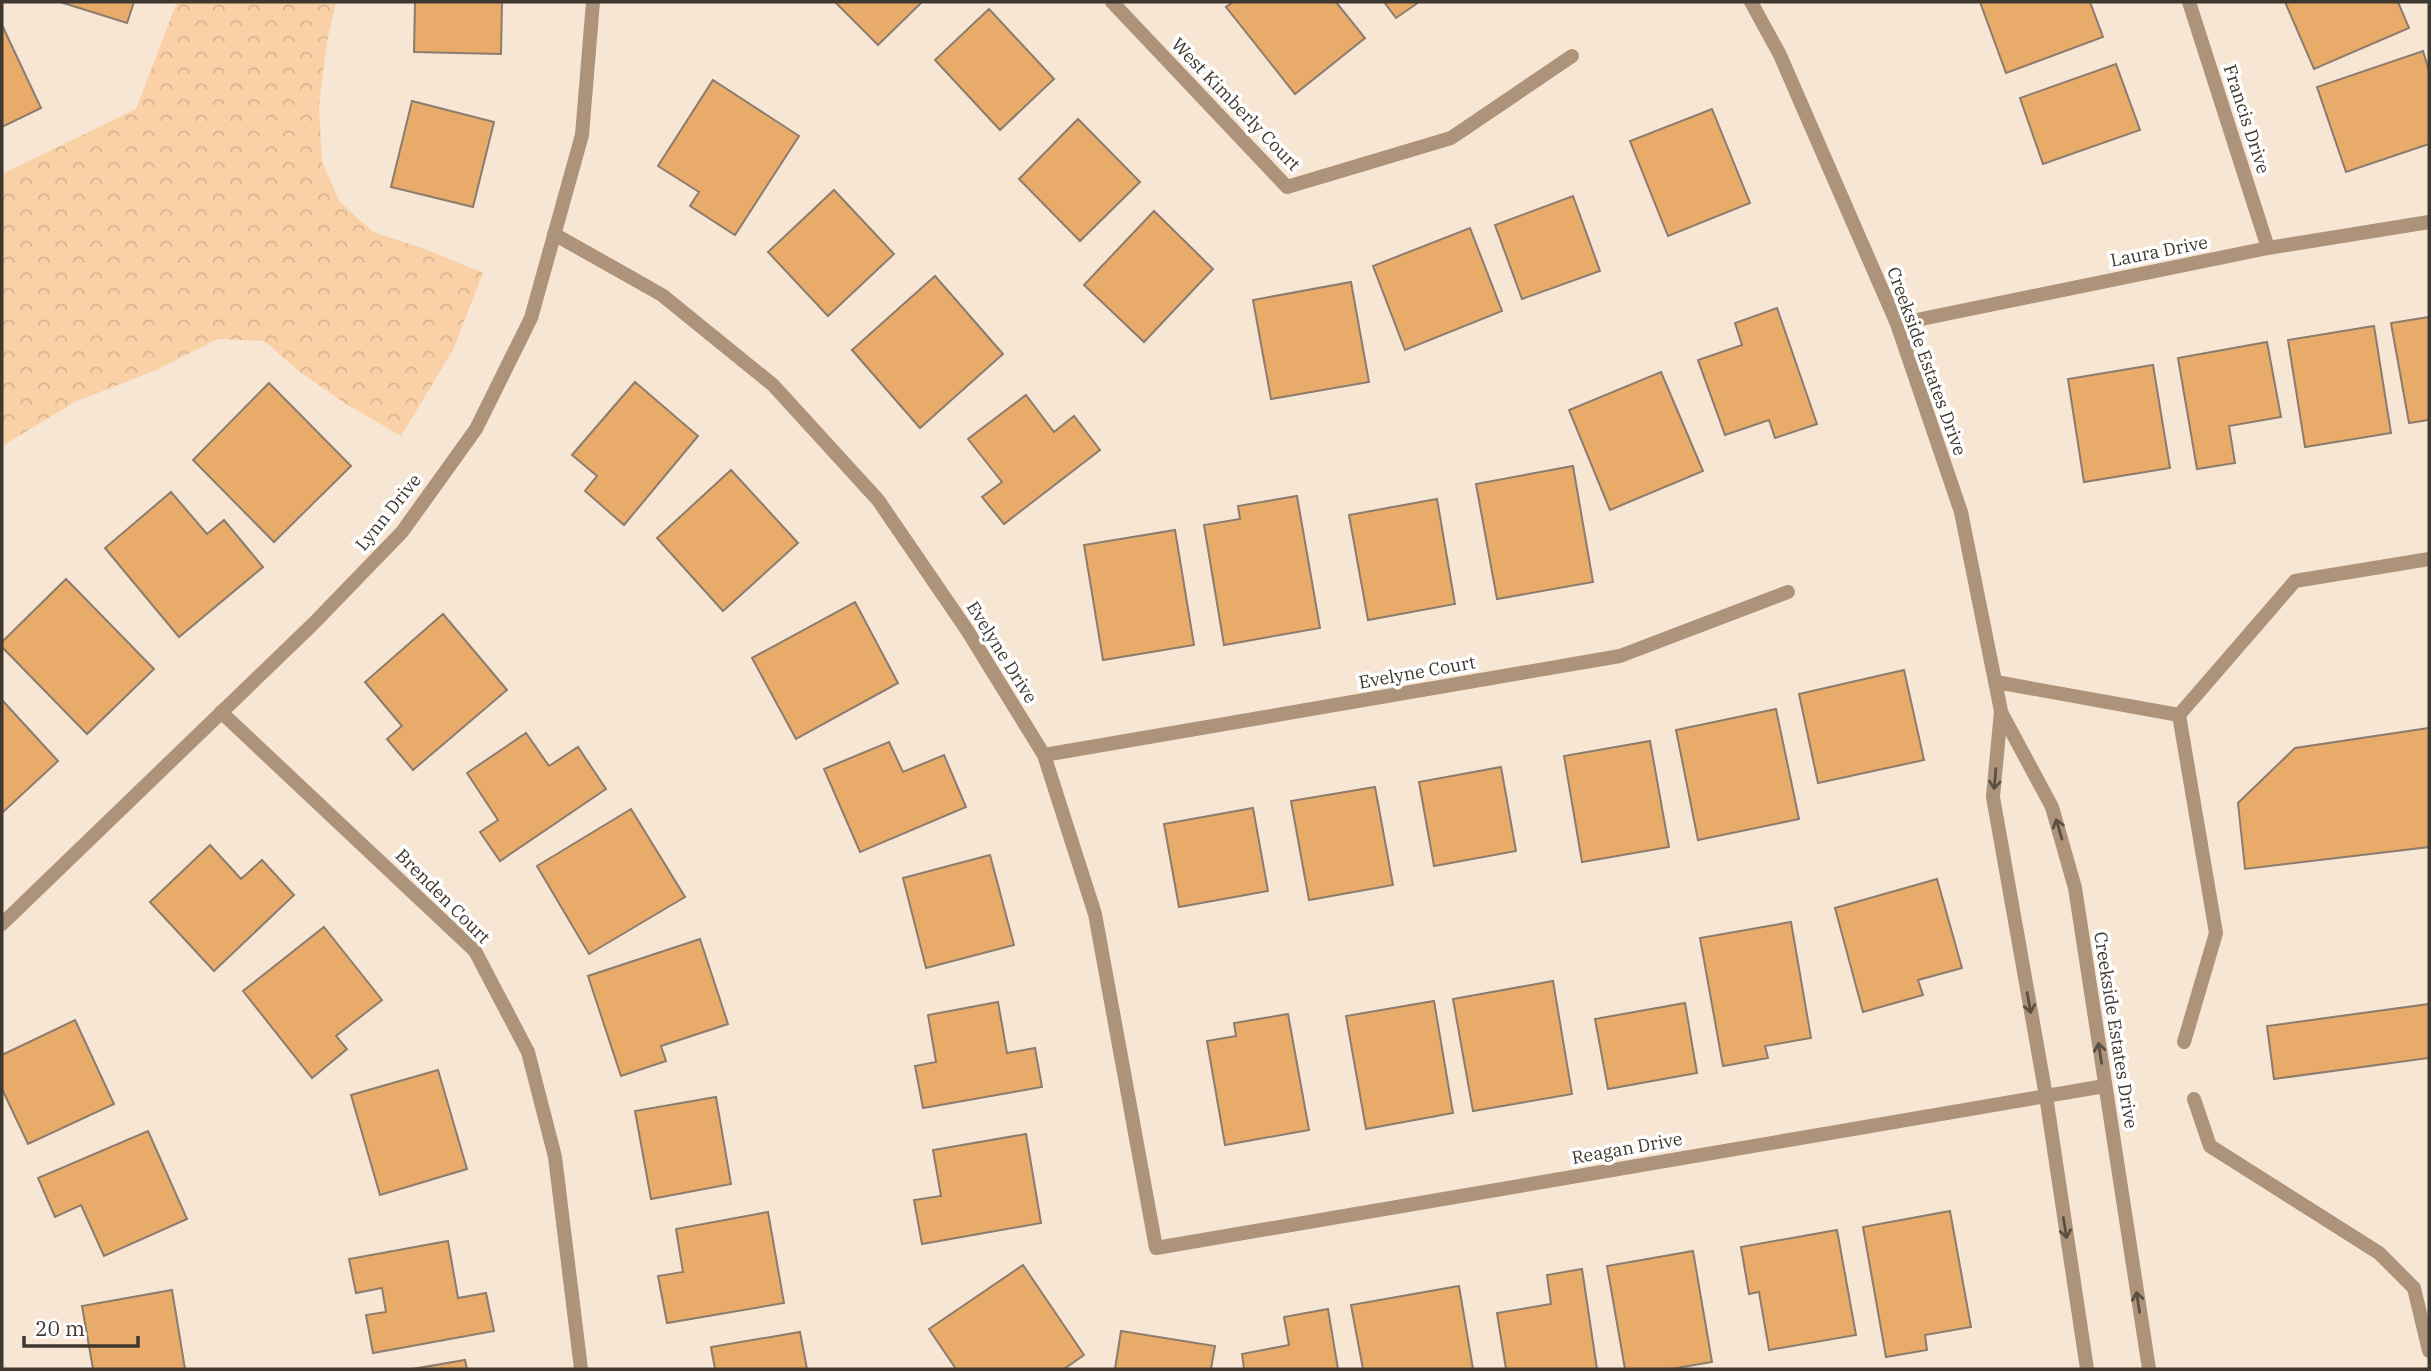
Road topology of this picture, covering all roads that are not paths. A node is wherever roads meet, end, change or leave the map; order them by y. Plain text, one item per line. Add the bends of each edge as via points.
1 (593, 2) edge
2 (1112, 2) edge
3 (1751, 2) edge
4 (2189, 2) edge
5 (1572, 56) dead end
6 (2429, 222) edge
7 (554, 234) junction
8 (2268, 248) junction
9 (1896, 324) junction
10 (2429, 559) edge
11 (1788, 592) dead end
12 (1996, 682) junction
13 (2001, 711) junction
14 (221, 712) junction
15 (2179, 715) junction
16 (1044, 755) junction
17 (2, 924) edge
18 (2184, 1042) dead end
19 (2105, 1086) junction
20 (2046, 1096) junction
21 (2194, 1099) dead end
22 (1156, 1248) joint
23 (2429, 1351) edge
24 (581, 1369) edge
25 (2087, 1369) edge
26 (2148, 1369) edge

1 - 7 street, Lynn Drive via 582,135
2 - 5 street, West Kimberly Court via 1287,187 1451,138
3 - 9 street, Creekside Estates Drive via 1780,54
4 - 8 street, Francis Drive
6 - 8 street, Laura Drive
7 - 14 street, Lynn Drive via 531,318 476,429 402,532
7 - 16 street, Evelyne Drive via 663,295 773,385 878,500 967,630
8 - 9 street, Laura Drive
9 - 12 street, Creekside Estates Drive via 1961,512
10 - 15 street via 2295,581
11 - 16 street, Evelyne Court via 1620,656
12 - 13 street, Creekside Estates Drive
12 - 15 street
19 -> 13 street, Creekside Estates Drive via 2072,877 2052,807
13 -> 20 street, Creekside Estates Drive via 1993,797
14 - 17 street, Lynn Drive
14 - 24 street, Brenden Court via 475,951 528,1052 555,1157
15 - 18 street via 2216,933
16 - 22 street, Evelyne Drive via 1095,914
19 - 20 street, Reagan Drive
26 -> 19 street, Creekside Estates Drive
20 - 22 street, Reagan Drive
20 -> 25 street, Creekside Estates Drive
21 - 23 street via 2210,1146 2379,1253 2414,1287

